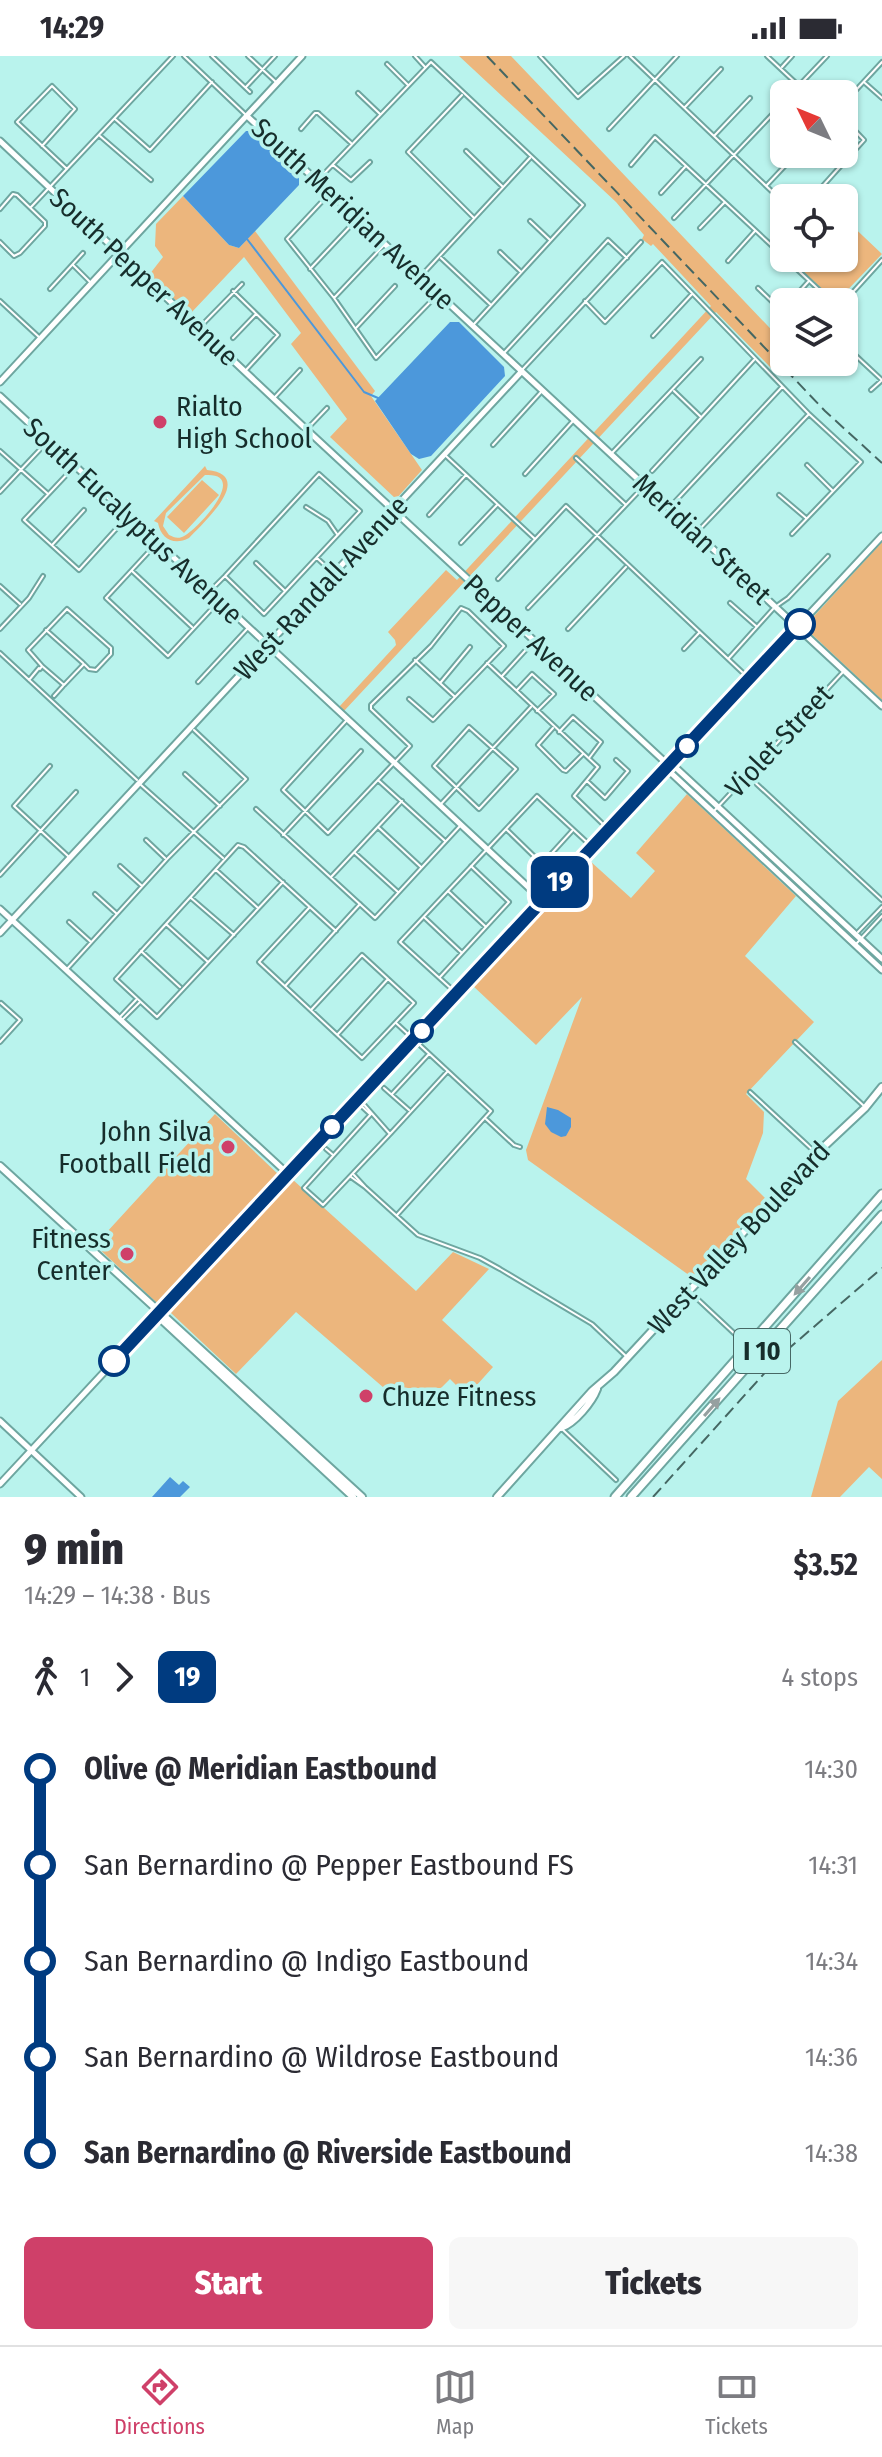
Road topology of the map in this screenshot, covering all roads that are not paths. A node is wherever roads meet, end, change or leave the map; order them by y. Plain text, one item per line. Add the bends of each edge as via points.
1 (173, 56) edge
2 (184, 56) edge
3 (212, 56) edge
4 (248, 56) edge
5 (275, 56) edge
6 (302, 56) edge
7 (415, 56) edge
8 (540, 56) edge
9 (624, 56) edge
10 (630, 56) edge
11 (677, 56) edge
12 (767, 56) edge
13 (792, 56) edge
14 (827, 56) edge
15 (882, 62) edge
16 (387, 64) dead end
17 (426, 68) junction
18 (780, 68) junction
19 (262, 69) junction
20 (721, 69) dead end
21 (654, 80) junction
22 (793, 80) edge
23 (805, 80) edge
24 (212, 82) junction
25 (864, 82) junction
26 (277, 83) junction
27 (409, 86) junction
28 (245, 87) junction
29 (858, 88) edge
30 (250, 92) dead end
31 (358, 93) dead end
32 (462, 94) junction
33 (750, 98) dead end
34 (882, 98) edge
35 (684, 108) junction
36 (380, 115) junction
37 (247, 116) junction
38 (770, 117) edge
39 (115, 118) junction
40 (301, 129) dead end
41 (609, 129) dead end
42 (99, 135) junction
43 (714, 136) junction
44 (352, 144) junction
45 (1, 145) edge
46 (42, 146) junction
47 (466, 151) dead end
48 (733, 155) junction
49 (531, 157) junction
50 (370, 162) dead end
51 (332, 164) junction
52 (631, 165) dead end
53 (686, 166) junction
54 (783, 168) edge
55 (839, 168) edge
56 (67, 169) junction
57 (151, 180) dead end
58 (317, 181) junction
59 (705, 184) junction
60 (825, 184) edge
61 (766, 186) junction
62 (49, 187) junction
63 (503, 187) junction
64 (770, 190) edge
65 (331, 193) junction
66 (661, 193) dead end
67 (725, 202) junction
68 (31, 207) junction
69 (0, 209) edge
70 (358, 218) junction
71 (474, 218) junction
72 (674, 218) dead end
73 (530, 221) dead end
74 (700, 228) dead end
75 (755, 230) junction
76 (551, 240) junction
77 (0, 242) edge
78 (641, 242) dead end
79 (386, 243) junction
80 (770, 244) edge
81 (500, 252) dead end
82 (83, 253) dead end
83 (121, 254) junction
84 (440, 257) junction
85 (627, 258) junction
86 (882, 260) edge
87 (728, 261) dead end
88 (73, 264) junction
89 (310, 269) junction
90 (521, 272) junction
91 (799, 272) edge
92 (420, 277) junction
93 (809, 281) junction
94 (92, 283) junction
95 (242, 284) dead end
96 (395, 286) dead end
97 (758, 288) dead end
98 (803, 288) edge
99 (817, 288) edge
100 (857, 288) edge
101 (50, 289) dead end
102 (233, 291) junction
103 (438, 294) junction
104 (693, 294) junction
105 (334, 298) junction
106 (770, 299) edge
107 (0, 301) edge
108 (585, 301) junction
109 (491, 305) junction
110 (257, 313) junction
111 (473, 325) junction
112 (356, 328) junction
113 (198, 329) junction
114 (653, 336) dead end
115 (40, 338) junction
116 (233, 338) dead end
117 (503, 354) junction
118 (858, 358) edge
119 (701, 359) dead end
120 (755, 359) junction
121 (300, 370) dead end
122 (522, 371) junction
123 (245, 372) junction
124 (882, 380) edge
125 (0, 382) edge
126 (782, 387) junction
127 (543, 390) junction
128 (871, 390) dead end
129 (673, 391) junction
130 (0, 396) edge
131 (274, 399) junction
132 (327, 408) dead end
133 (809, 414) junction
134 (701, 418) junction
135 (574, 420) junction
136 (307, 430) junction
137 (49, 441) junction
138 (493, 445) dead end
139 (0, 451) edge
140 (445, 455) junction
141 (611, 455) junction
142 (576, 458) dead end
143 (76, 465) junction
144 (807, 465) dead end
145 (21, 469) junction
146 (652, 471) dead end
147 (525, 474) dead end
148 (466, 475) junction
149 (644, 485) junction
150 (833, 491) junction
151 (0, 492) edge
152 (48, 494) junction
153 (779, 495) dead end
154 (498, 504) junction
155 (626, 505) junction
156 (306, 507) dead end
157 (669, 508) junction
158 (84, 510) dead end
159 (393, 511) junction
160 (429, 515) dead end
161 (128, 516) junction
162 (807, 519) junction
163 (696, 533) junction
164 (792, 534) dead end
165 (338, 535) junction
166 (597, 536) junction
167 (882, 536) edge
168 (536, 539) junction
169 (157, 543) junction
170 (461, 543) dead end
171 (52, 545) junction
172 (828, 556) dead end
173 (317, 558) junction
174 (256, 563) dead end
175 (627, 566) junction
176 (131, 570) junction
177 (334, 574) junction
178 (43, 576) dead end
179 (225, 576) junction
180 (498, 579) dead end
181 (0, 586) edge
182 (215, 586) dead end
183 (285, 592) junction
184 (219, 601) junction
185 (730, 603) dead end
186 (21, 606) junction
187 (775, 607) junction
188 (528, 608) dead end
189 (757, 627) junction
190 (797, 627) junction
191 (248, 628) junction
192 (0, 629) edge
193 (45, 629) junction
194 (194, 629) junction
195 (568, 629) dead end
196 (700, 632) junction
197 (534, 641) junction
198 (267, 646) junction
199 (470, 647) dead end
200 (684, 649) dead end
201 (0, 653) edge
202 (728, 658) junction
203 (415, 659) junction
204 (487, 663) junction
205 (84, 664) junction
206 (41, 667) junction
207 (844, 671) junction
208 (742, 672) dead end
209 (501, 677) junction
210 (29, 680) junction
211 (198, 682) dead end
212 (440, 683) junction
213 (64, 685) junction
214 (516, 691) junction
215 (54, 696) dead end
216 (455, 697) junction
217 (409, 699) dead end
218 (532, 706) junction
219 (882, 706) edge
220 (537, 711) junction
221 (347, 720) junction
222 (192, 728) junction
223 (554, 728) junction
224 (559, 732) junction
225 (493, 748) junction
226 (361, 751) dead end
227 (583, 754) junction
228 (588, 759) junction
229 (616, 760) dead end
230 (395, 763) junction
231 (50, 766) dead end
232 (668, 766) junction
233 (185, 774) dead end
234 (747, 775) junction
235 (378, 780) junction
236 (586, 781) junction
237 (140, 784) junction
238 (456, 788) junction
239 (76, 792) dead end
240 (402, 801) junction
241 (439, 806) junction
242 (718, 806) junction
243 (220, 807) junction
244 (256, 809) dead end
245 (305, 811) junction
246 (713, 812) junction
247 (461, 826) junction
248 (378, 827) junction
249 (506, 829) junction
250 (574, 829) junction
251 (609, 829) junction
252 (40, 830) junction
253 (193, 832) junction
254 (282, 836) junction
255 (146, 840) dead end
256 (445, 842) junction
257 (593, 847) junction
258 (487, 850) junction
259 (354, 852) junction
260 (70, 858) junction
261 (167, 859) junction
262 (224, 859) junction
263 (120, 866) dead end
264 (471, 866) junction
265 (421, 867) junction
266 (215, 869) junction
267 (0, 875) edge
268 (330, 878) junction
269 (283, 882) junction
270 (142, 886) junction
271 (448, 890) junction
272 (398, 893) junction
273 (95, 894) dead end
274 (190, 897) junction
275 (882, 900) edge
276 (543, 901) junction
277 (360, 904) junction
278 (310, 907) junction
279 (882, 907) edge
280 (258, 908) junction
281 (0, 909) edge
282 (117, 914) junction
283 (882, 916) edge
284 (424, 917) junction
285 (12, 920) junction
286 (69, 922) dead end
287 (165, 923) junction
288 (486, 927) junction
289 (336, 931) junction
290 (0, 933) edge
291 (234, 935) junction
292 (856, 940) junction
293 (91, 942) junction
294 (140, 950) junction
295 (462, 953) junction
296 (865, 953) junction
297 (881, 958) edge
298 (208, 962) junction
299 (66, 970) junction
300 (882, 970) edge
301 (439, 978) junction
302 (388, 979) junction
303 (285, 986) junction
304 (182, 989) junction
305 (456, 994) junction
306 (138, 1000) junction
307 (1, 1003) edge
308 (311, 1010) junction
309 (120, 1020) junction
310 (396, 1022) junction
311 (337, 1034) junction
312 (414, 1039) junction
313 (0, 1042) edge
314 (795, 1042) dead end
315 (429, 1053) junction
316 (448, 1071) junction
317 (882, 1087) edge
318 (384, 1088) dead end
319 (750, 1092) dead end
320 (392, 1094) junction
321 (357, 1100) junction
322 (865, 1108) junction
323 (410, 1111) junction
324 (371, 1114) junction
325 (485, 1118) junction
326 (390, 1134) junction
327 (520, 1147) dead end
328 (326, 1149) dead end
329 (816, 1154) junction
330 (334, 1156) junction
331 (0, 1166) edge
332 (288, 1174) junction
333 (352, 1175) junction
334 (880, 1196) edge
335 (397, 1216) junction
336 (882, 1216) edge
337 (689, 1291) junction
338 (159, 1313) junction
339 (737, 1336) dead end
340 (628, 1358) junction
341 (0, 1421) edge
342 (683, 1421) junction
343 (561, 1428) junction
344 (291, 1440) junction
345 (311, 1449) junction
346 (31, 1451) junction
347 (616, 1480) dead end
348 (0, 1484) edge
349 (81, 1497) edge
350 (353, 1497) edge
351 (362, 1497) edge
352 (497, 1497) edge
353 (608, 1497) edge
354 (615, 1497) edge
355 (633, 1497) edge

1 - 39 street
2 - 24 street, South Meridian Avenue
3 - 28 street
4 - 19 street
5 - 19 street
6 - 26 street
7 - 17 street
8 - 9 street via 578,97
10 - 21 street
11 - 21 street
12 - 18 street
13 - 18 street
14 - 23 street
15 - 25 street
16 - 27 street
17 - 27 street
17 - 32 street via 431,62
18 - 22 street
19 - 26 street
19 - 28 street
20 - 35 street
21 - 35 street
21 - 41 street
24 - 37 street, South Meridian Avenue
24 - 39 street via 150,150
25 - 29 street
25 - 34 street
26 - 37 street
27 - 36 street
28 - 30 street
31 - 36 street
32 - 49 street
32 - 71 street via 408,152
33 - 43 street
35 - 43 street
36 - 44 street
37 - 58 street, South Meridian Avenue
37 - 83 street
38 - 48 street
39 - 42 street
40 - 44 street via 318,113
42 - 56 street
42 - 57 street
43 - 48 street
44 - 51 street
45 - 62 street, South Pepper Avenue
46 - 46 street via 75,109 52,86 17,122
46 - 56 street
47 - 63 street
48 - 59 street
48 - 61 street
49 - 63 street
49 - 76 street via 583,205
50 - 51 street via 351,180
51 - 58 street
52 - 53 street via 655,137
53 - 59 street
53 - 66 street
54 - 61 street
55 - 60 street
56 - 62 street
58 - 65 street, South Meridian Avenue
59 - 67 street
59 - 72 street
61 - 64 street
62 - 68 street
62 - 83 street, South Pepper Avenue
63 - 71 street
65 - 70 street, South Meridian Avenue
65 - 89 street via 287,239
67 - 74 street
67 - 75 street
68 - 69 street via 13,194
68 - 77 street via 45,226 14,256
70 - 79 street, South Meridian Avenue
70 - 89 street
71 - 84 street
73 - 76 street
75 - 80 street
75 - 87 street
76 - 90 street
78 - 85 street, West Randall Avenue
79 - 92 street, South Meridian Avenue
79 - 105 street
81 - 90 street
82 - 88 street
83 - 94 street
83 - 113 street, South Pepper Avenue
84 - 92 street
84 - 109 street
85 - 108 street, West Randall Avenue
85 - 117 street via 608,240
86 - 100 street
88 - 94 street
88 - 101 street
89 - 105 street
90 - 109 street
91 - 93 street
92 - 103 street, South Meridian Avenue
93 - 98 street
93 - 99 street
94 - 115 street
95 - 102 street
96 - 112 street
97 - 106 street
102 - 110 street
102 - 113 street
103 - 111 street, South Meridian Avenue
103 - 112 street via 376,358
104 - 108 street via 662,262 605,322
104 - 114 street
104 - 120 street
105 - 112 street
107 - 115 street
108 - 122 street, West Randall Avenue
109 - 111 street
110 - 116 street
110 - 123 street via 278,335
111 - 117 street, South Meridian Avenue
113 - 123 street, South Pepper Avenue
115 - 125 street
117 - 122 street, South Meridian Avenue
118 - 124 street
119 - 129 street
120 - 126 street
120 - 134 street
121 - 131 street
122 - 127 street, Meridian Street
122 - 140 street, West Randall Avenue
123 - 131 street, South Pepper Avenue
124 - 128 street
126 - 133 street
126 - 157 street
127 - 135 street, Meridian Street
127 - 138 street
129 - 134 street
129 - 141 street
130 - 137 street, South Eucalyptus Avenue
131 - 136 street, South Pepper Avenue
132 - 136 street
133 - 150 street via 861,462
133 - 163 street
134 - 146 street
135 - 141 street, Meridian Street
135 - 147 street
136 - 159 street, South Pepper Avenue
137 - 143 street, South Eucalyptus Avenue
137 - 145 street
139 - 145 street
140 - 148 street
140 - 159 street, West Randall Avenue
141 - 149 street, Meridian Street
142 - 155 street
143 - 152 street
143 - 161 street, South Eucalyptus Avenue
144 - 150 street
145 - 151 street
145 - 152 street
148 - 154 street
148 - 160 street
149 - 155 street
149 - 157 street, Meridian Street
150 - 162 street
152 - 171 street via 24,520
153 - 162 street
154 - 168 street
154 - 170 street
155 - 166 street
156 - 165 street
157 - 163 street, Meridian Street
158 - 171 street
159 - 177 street, West Randall Avenue
159 - 197 street, Pepper Avenue
161 - 169 street, South Eucalyptus Avenue
161 - 171 street via 79,570
162 - 164 street
163 - 187 street, Meridian Street
165 - 173 street
165 - 179 street via 360,511 319,474
166 - 168 street via 566,506
166 - 175 street
166 - 188 street
167 - 190 street
168 - 180 street
169 - 176 street
169 - 184 street, South Eucalyptus Avenue
172 - 187 street
173 - 177 street
173 - 183 street
174 - 183 street
175 - 195 street
175 - 196 street
176 - 194 street
176 - 194 street via 106,598 168,656
177 - 198 street, West Randall Avenue
178 - 186 street
179 - 182 street
179 - 183 street via 264,614
181 - 186 street
184 - 191 street, South Eucalyptus Avenue
184 - 194 street
185 - 189 street
186 - 192 street
187 - 189 street
187 - 190 street, Meridian Street
189 - 202 street
190 - 207 street, Meridian Street
190 - 232 street
191 - 198 street, South Eucalyptus Avenue
191 - 211 street
193 - 205 street
193 - 205 street via 67,609 111,648 96,670
193 - 206 street via 28,650
196 - 200 street
196 - 202 street
197 - 209 street
197 - 232 street, Pepper Avenue
198 - 221 street, South Eucalyptus Avenue
198 - 222 street, West Randall Avenue
199 - 212 street
201 - 210 street
202 - 208 street
203 - 204 street via 461,608 504,646
203 - 212 street
203 - 230 street via 371,705 410,746
204 - 209 street
204 - 216 street
205 - 213 street
206 - 210 street
206 - 213 street
207 - 219 street, Meridian Street
207 - 234 street, Violet Street
209 - 214 street
210 - 237 street
212 - 216 street
213 - 215 street
214 - 218 street
214 - 220 street via 532,674 554,694
216 - 217 street via 433,720
218 - 220 street
218 - 225 street
220 - 223 street
221 - 230 street, South Eucalyptus Avenue
221 - 245 street via 283,790
222 - 237 street, West Randall Avenue
222 - 243 street via 246,779
223 - 224 street
223 - 227 street via 538,745 563,770
224 - 227 street
224 - 228 street via 573,717 601,742
225 - 238 street
225 - 238 street via 469,727 435,763
225 - 238 street via 516,769 479,809
226 - 245 street
227 - 228 street
228 - 236 street via 598,767
229 - 236 street via 628,771 605,798
230 - 235 street
230 - 241 street, South Eucalyptus Avenue
231 - 252 street via 14,806
232 - 242 street, Pepper Avenue
232 - 246 street, Pepper Avenue
232 - 251 street
233 - 243 street
234 - 242 street, Violet Street
234 - 275 street
235 - 240 street
235 - 245 street via 328,833
236 - 251 street via 574,796
237 - 253 street
237 - 260 street, West Randall Avenue
238 - 241 street
239 - 252 street
240 - 248 street
240 - 256 street
241 - 247 street, South Eucalyptus Avenue
242 - 246 street, Violet Street
242 - 292 street, Pepper Avenue
243 - 253 street
244 - 254 street
245 - 254 street
246 - 292 street, Pepper Avenue
247 - 256 street
247 - 258 street, South Eucalyptus Avenue
248 - 259 street
248 - 265 street
249 - 250 street via 537,796
249 - 250 street via 542,864
249 - 258 street
250 - 257 street
251 - 257 street
252 - 260 street
252 - 267 street
253 - 261 street
253 - 262 street
254 - 268 street
255 - 261 street
256 - 265 street
257 - 276 street
258 - 264 street
258 - 276 street, South Eucalyptus Avenue
259 - 268 street
259 - 272 street
260 - 285 street, West Randall Avenue
261 - 270 street
262 - 266 street
262 - 269 street via 238,845
263 - 270 street
264 - 271 street
264 - 288 street via 509,902
265 - 272 street
266 - 274 street
266 - 280 street
268 - 277 street
269 - 278 street
269 - 280 street
270 - 282 street
271 - 284 street
271 - 288 street
272 - 277 street via 375,918
273 - 282 street
274 - 287 street
274 - 291 street
276 - 305 street
277 - 289 street
278 - 289 street
278 - 303 street via 259,962
279 - 292 street
280 - 291 street
281 - 285 street
282 - 293 street
283 - 292 street
284 - 295 street
284 - 301 street via 400,942
285 - 290 street, West Randall Avenue
285 - 299 street
286 - 293 street
287 - 294 street
287 - 298 street
288 - 295 street
289 - 303 street
291 - 298 street
292 - 296 street
292 - 297 street
293 - 299 street
294 - 304 street
294 - 306 street via 116,976
295 - 301 street
296 - 297 street
296 - 300 street
298 - 304 street
299 - 309 street
301 - 305 street
302 - 308 street via 362,955
302 - 310 street via 414,1003
302 - 311 street
303 - 308 street
304 - 306 street via 157,1017
305 - 312 street
306 - 309 street
307 - 313 street via 20,1020
308 - 311 street
309 - 332 street
310 - 311 street via 362,1058
310 - 312 street
312 - 315 street
312 - 321 street
314 - 322 street
315 - 316 street
315 - 320 street
316 - 323 street
316 - 325 street via 491,1111
317 - 322 main road, West Valley Boulevard
318 - 320 street
319 - 329 street
320 - 323 street
321 - 324 street
321 - 332 street
322 - 329 main road, West Valley Boulevard
323 - 326 street
324 - 326 street
324 - 330 street
325 - 327 street
325 - 335 street
326 - 333 street
328 - 330 street
329 - 337 main road, West Valley Boulevard
330 - 333 street via 304,1188 323,1205
331 - 338 main road
332 - 338 street
333 - 335 street
334 -> 342 highway, I 10
335 - 340 street via 423,1238 480,1258 582,1318
355 -> 336 highway, I 10
337 - 339 street
337 - 340 main road, West Valley Boulevard
338 - 344 main road
338 - 345 main road
338 - 346 street
340 - 343 main road, West Valley Boulevard
341 - 346 street
342 - 353 highway
342 - 354 highway, I 10
343 - 347 street
343 - 352 main road, West Valley Boulevard
344 - 345 main road
344 - 350 main road
345 - 351 main road
346 - 348 street
346 - 349 street

